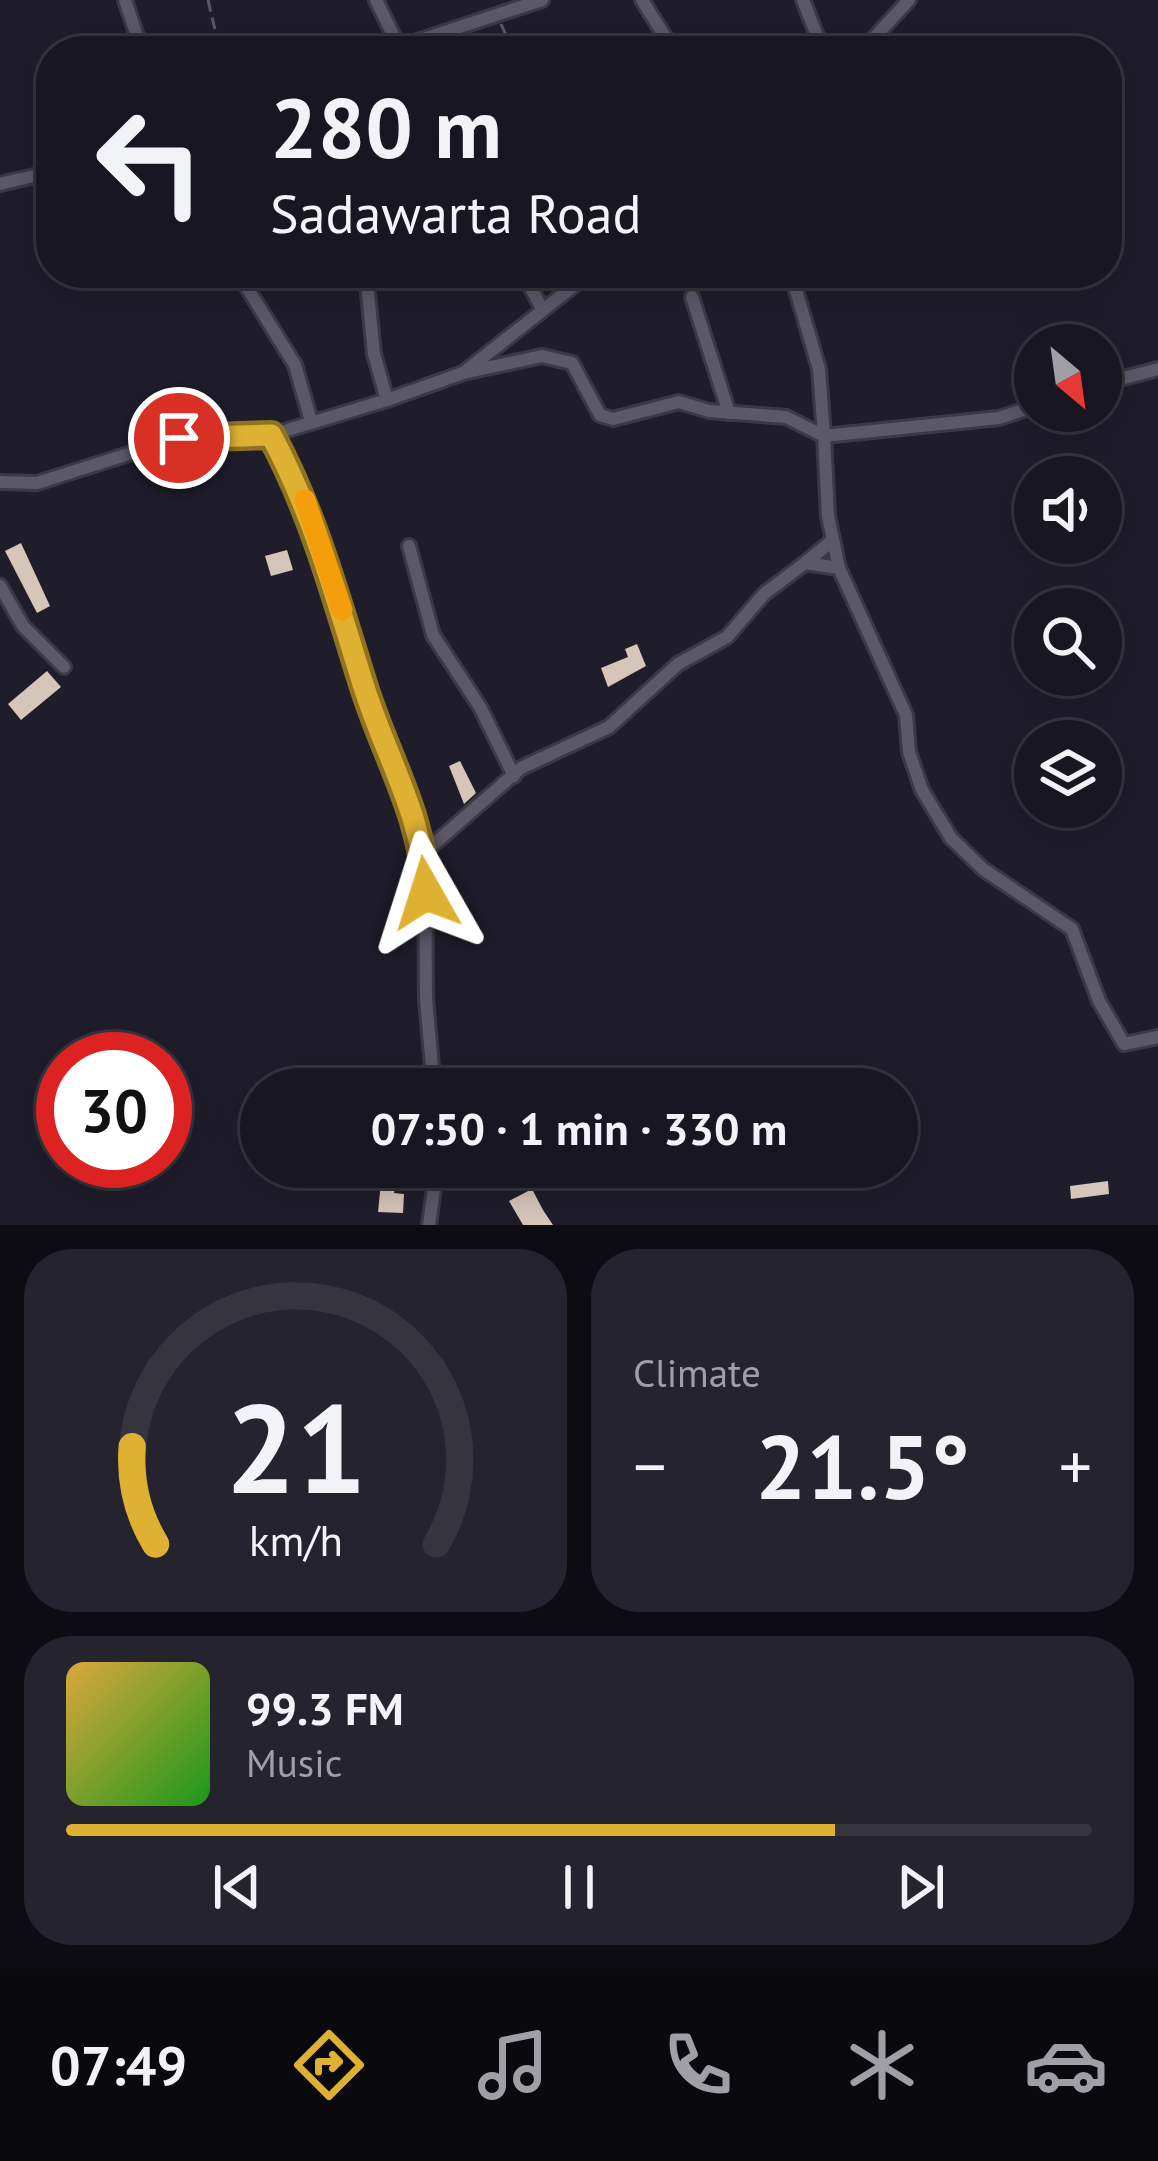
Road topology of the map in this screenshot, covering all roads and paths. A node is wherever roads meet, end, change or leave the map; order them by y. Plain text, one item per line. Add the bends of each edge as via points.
1 (124, 0) edge
2 (208, 0) edge
3 (376, 0) edge
4 (542, 0) edge
5 (642, 0) edge
6 (803, 0) edge
7 (909, 0) edge
8 (498, 17) junction
9 (137, 36) edge
10 (216, 36) edge
11 (394, 36) edge
12 (440, 36) edge
13 (506, 36) edge
14 (665, 36) edge
15 (817, 36) edge
16 (876, 36) edge
17 (36, 176) edge
18 (0, 184) edge
19 (247, 288) edge
20 (367, 288) edge
21 (531, 288) edge
22 (570, 288) edge
23 (795, 288) edge
24 (692, 297) dead end
25 (542, 309) junction
26 (1158, 369) edge
27 (463, 373) junction
28 (1122, 378) edge
29 (387, 400) junction
30 (729, 413) junction
31 (1014, 413) edge
32 (311, 421) junction
33 (271, 435) junction
34 (824, 436) junction
35 (0, 482) edge
36 (833, 540) junction
37 (409, 546) dead end
38 (805, 563) junction
39 (839, 568) junction
40 (0, 586) edge
41 (64, 667) dead end
42 (514, 776) junction
43 (425, 852) junction
44 (1158, 1037) edge
45 (432, 1068) edge
46 (433, 1188) edge
47 (429, 1225) edge

1 - 9 street
2 - 10 path
3 - 11 street
4 - 8 street
5 - 14 street
6 - 15 street
7 - 16 street
8 - 12 street
8 - 13 path
17 - 18 street
19 - 32 street via 295,365
20 - 29 street
21 - 25 street
22 - 25 street
23 - 34 street via 819,369
24 - 30 street
25 - 27 street
26 - 28 street
27 - 29 street
27 - 30 street via 542,356 572,363 600,415 679,402
29 - 32 street
30 - 34 street via 786,417
31 - 34 street
32 - 33 street
33 - 35 street via 179,438 38,483
33 - 43 street via 303,495
34 - 36 street
36 - 38 street
36 - 39 street
37 - 42 street via 433,635
38 - 39 street
38 - 42 street via 727,637 678,664 608,727
39 - 44 street via 906,716 922,790 950,838 1072,929 1124,1044
40 - 41 street via 23,626
42 - 43 street
43 - 45 street
46 - 47 street

